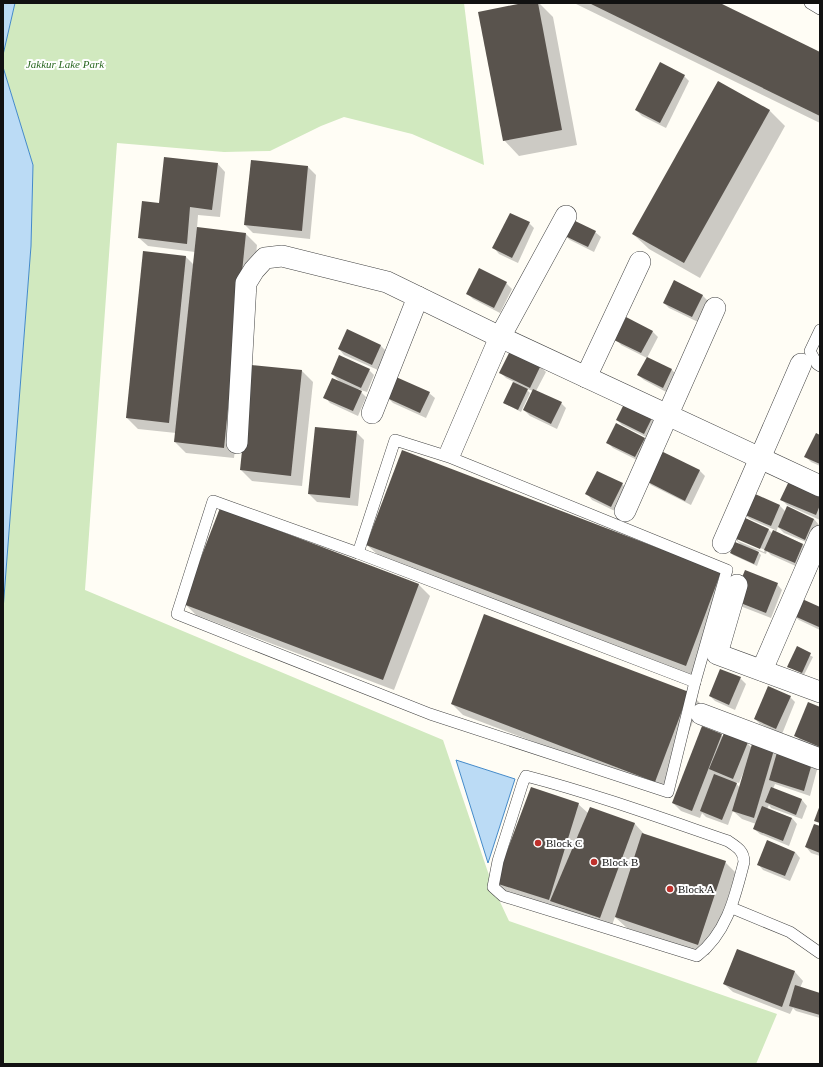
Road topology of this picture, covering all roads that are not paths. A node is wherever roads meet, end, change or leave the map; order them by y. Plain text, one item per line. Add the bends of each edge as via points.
1 (810, 3) edge
2 (820, 9) edge
3 (566, 216) dead end
4 (640, 262) dead end
5 (418, 297) junction
6 (715, 308) dead end
7 (820, 330) edge
8 (500, 337) junction
9 (810, 365) edge
10 (586, 377) junction
11 (372, 413) dead end
12 (667, 415) junction
13 (237, 443) dead end
14 (450, 454) junction
15 (760, 458) junction
16 (820, 486) edge
17 (625, 511) dead end
18 (820, 536) edge
19 (722, 543) dead end
20 (358, 553) junction
21 (737, 585) dead end
22 (711, 652) junction
23 (762, 670) junction
24 (695, 682) junction
25 (820, 692) edge
26 (694, 711) junction
27 (820, 759) edge
28 (732, 908) junction
29 (820, 953) edge

1 - 2 lane
3 - 8 street
4 - 10 street
5 - 8 street
5 - 11 street
5 - 13 street via 387,282 282,256 265,258 246,283
6 - 12 street
7 - 9 lane via 810,351 817,364
8 - 10 street
8 - 14 street
9 - 15 street
10 - 12 street
12 - 15 street
12 - 17 street
14 - 20 lane via 395,440
14 - 22 lane via 727,570
15 - 16 street
15 - 19 street
18 - 23 street
20 - 24 lane
20 - 26 lane via 213,501 177,614 430,714 668,792
21 - 22 street
22 - 23 street
22 - 24 lane
23 - 25 street
24 - 26 lane
26 - 27 street
28 - 28 lane via 744,862 744,856 738,847 663,818 560,785 526,776 522,782 498,861 493,887 503,896 698,956 706,950
28 - 29 lane via 790,932

